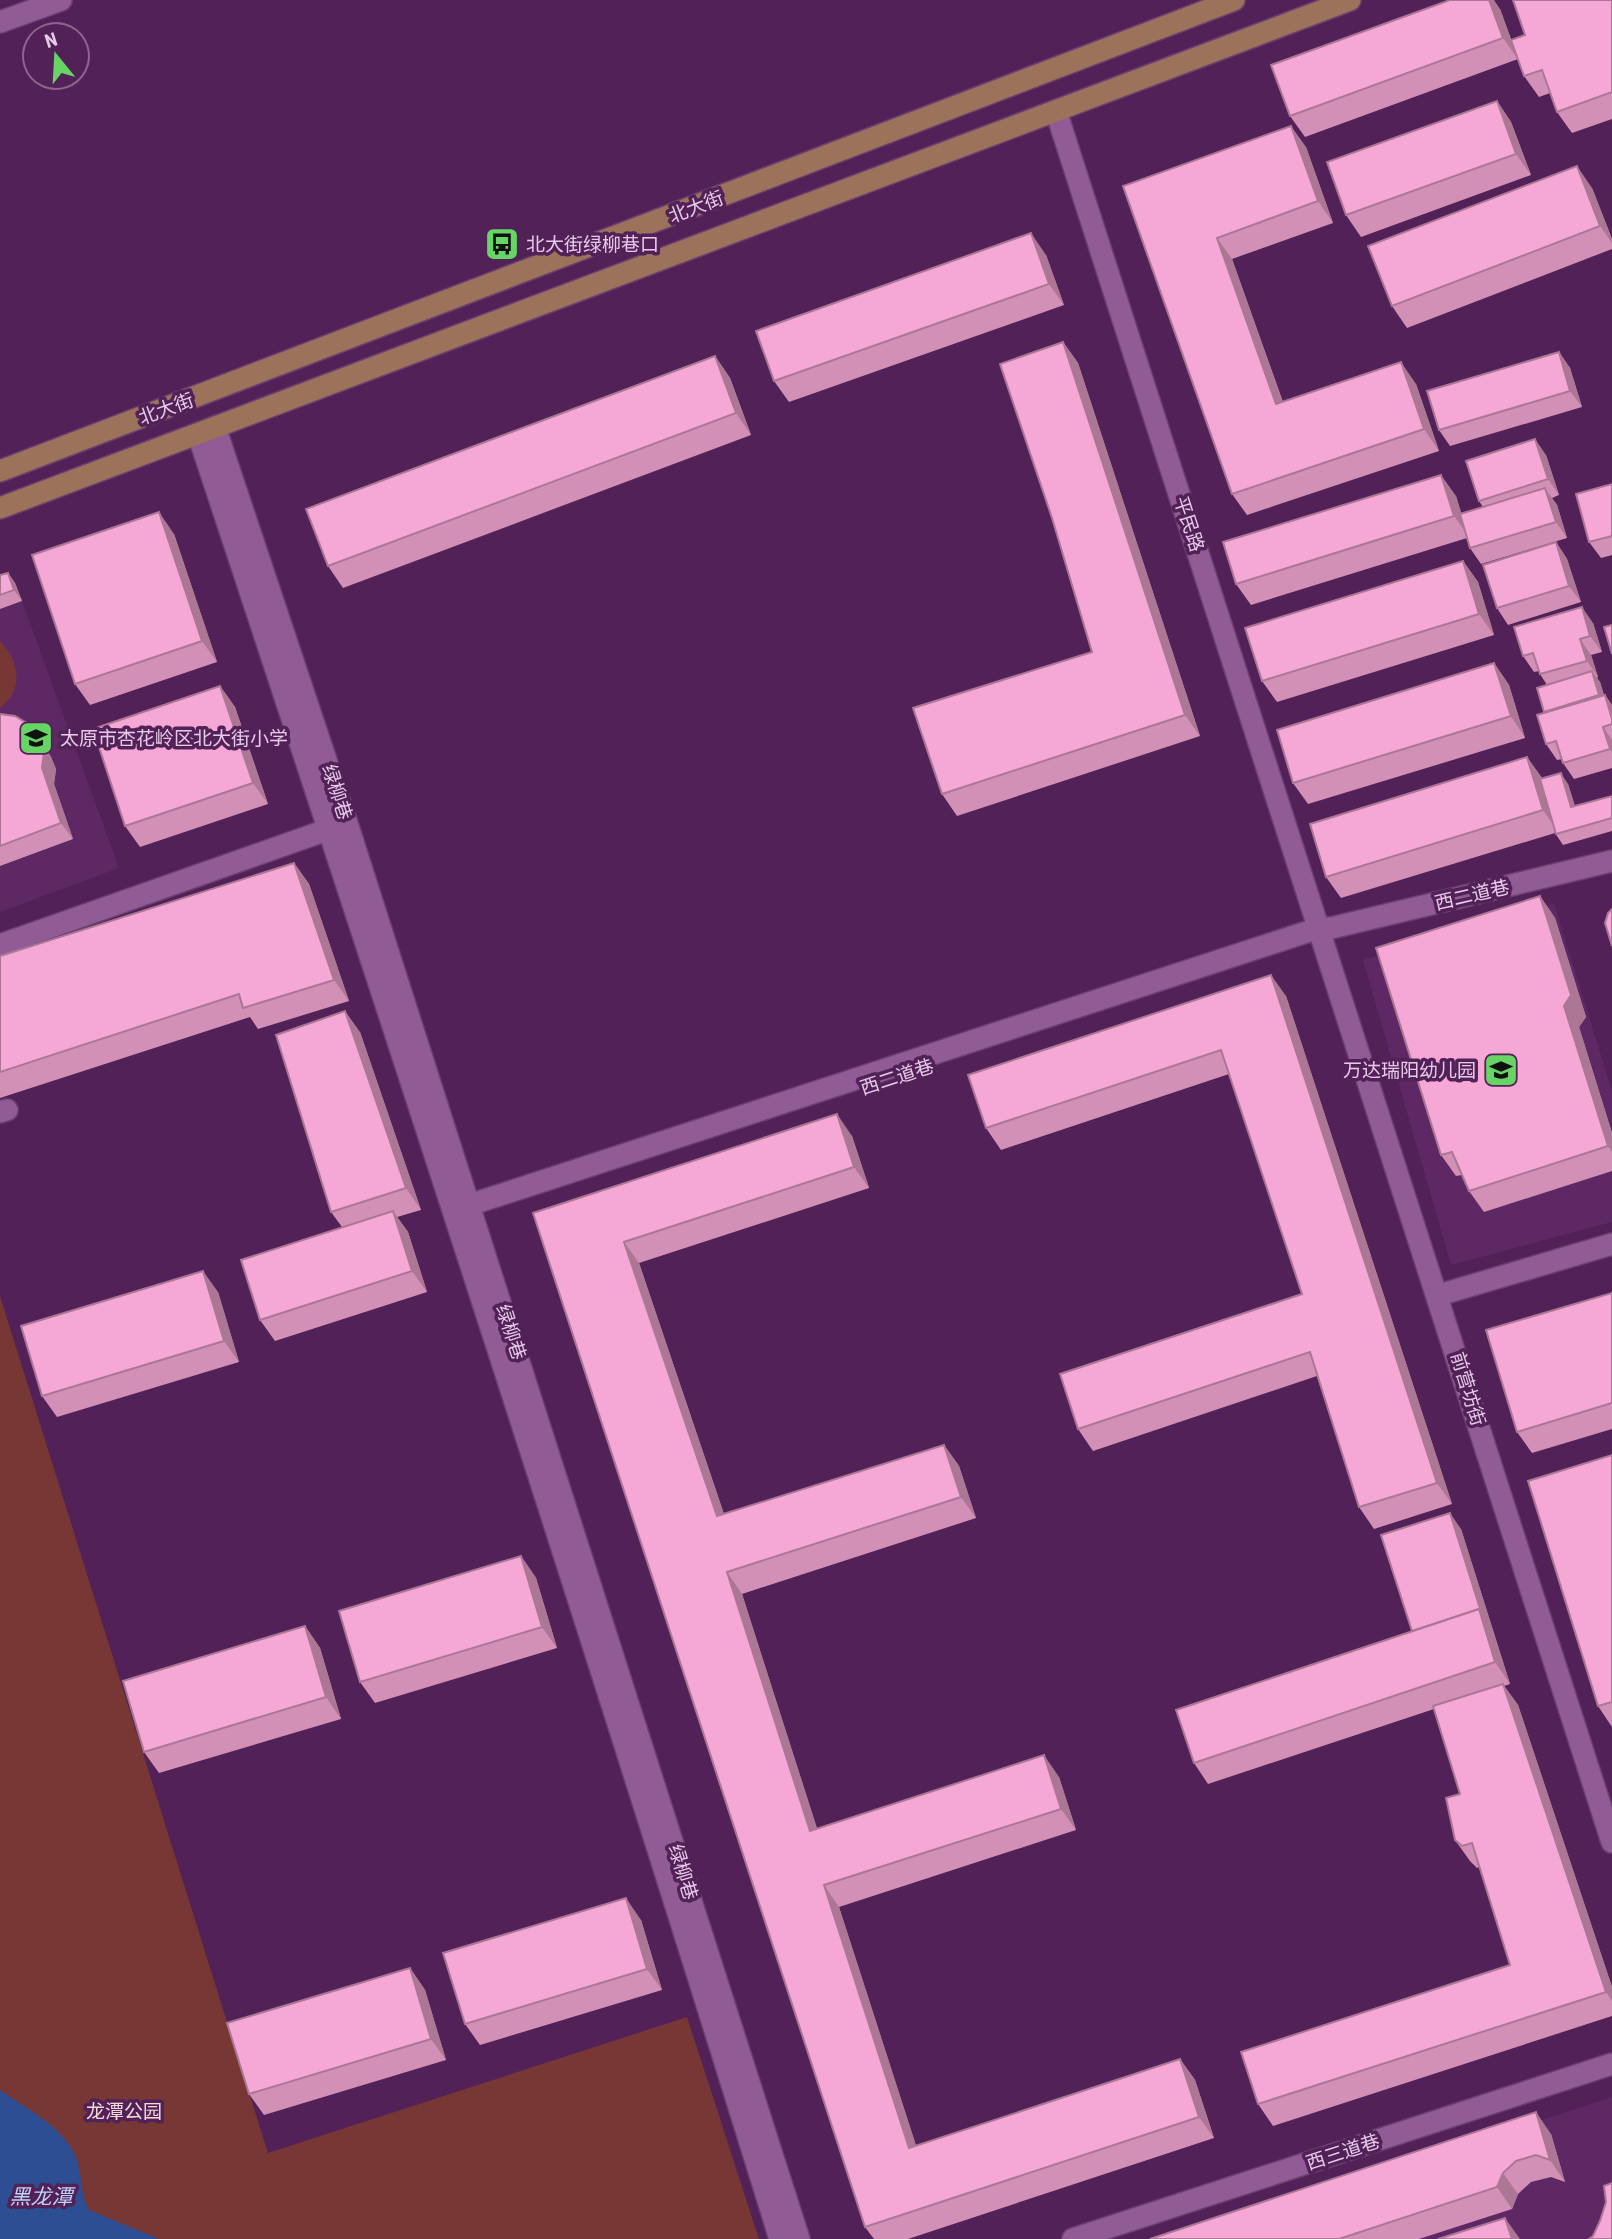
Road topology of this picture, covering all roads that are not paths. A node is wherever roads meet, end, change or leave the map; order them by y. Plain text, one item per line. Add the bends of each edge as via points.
1 (61, 0) edge
2 (1234, 0) edge
3 (1350, 0) edge
4 (0, 22) edge
5 (1062, 109) junction
6 (206, 431) junction
7 (0, 471) edge
8 (0, 508) edge
9 (338, 826) junction
10 (1612, 861) edge
11 (1324, 931) junction
12 (0, 945) edge
13 (464, 1211) junction
14 (1612, 1244) edge
15 (1443, 1294) junction
16 (1607, 1794) edge
17 (1612, 1842) edge
18 (1612, 2064) edge
19 (1612, 2077) edge
20 (780, 2239) edge
21 (799, 2239) edge
22 (1073, 2239) edge
23 (1110, 2239) edge

1 - 4 street
2 - 7 main road, 北大街
3 - 5 main road
5 - 6 main road
5 - 11 street, 平民路
6 - 8 main road
6 - 9 street, 绿柳巷
9 - 12 street
9 - 13 street, 绿柳巷
10 - 11 street, 西二道巷
11 - 13 street, 西二道巷 via 887,1081
11 - 15 street, 前营坊街
13 - 20 street, 绿柳巷
13 - 21 street, 绿柳巷
14 - 15 street
15 - 16 street, 前营坊街
16 - 17 street, 前营坊街
18 - 22 street, 西三道巷
19 - 23 street, 西三道巷

